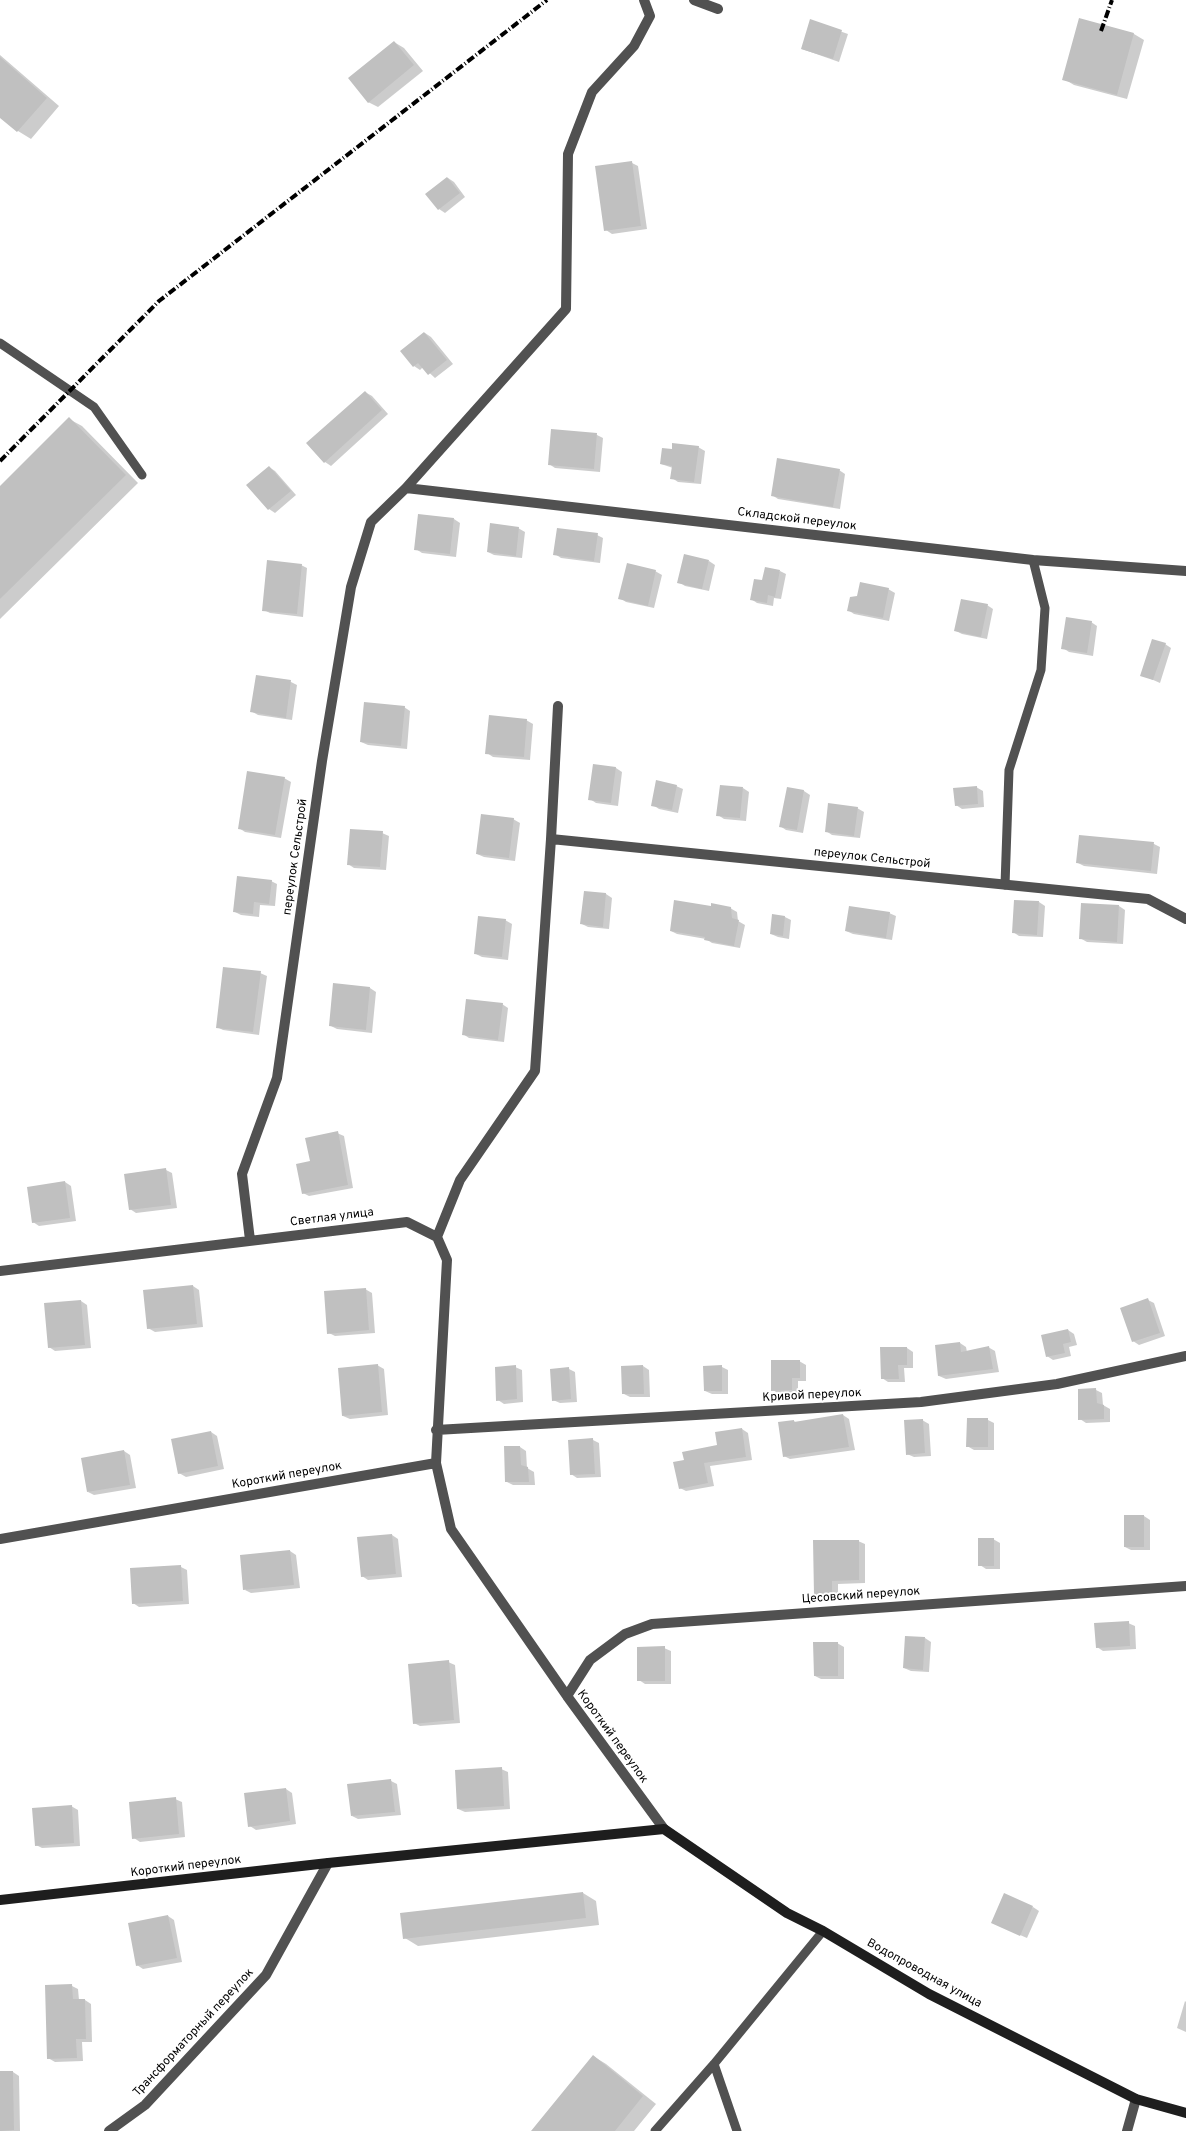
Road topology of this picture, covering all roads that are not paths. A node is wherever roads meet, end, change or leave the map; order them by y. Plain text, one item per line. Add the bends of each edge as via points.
1 (644, 0) edge
2 (694, 0) edge
3 (718, 8) dead end
4 (0, 344) edge
5 (142, 475) dead end
6 (406, 488) junction
7 (1033, 560) junction
8 (1186, 571) edge
9 (558, 706) dead end
10 (551, 839) junction
11 (1005, 885) junction
12 (1186, 919) edge
13 (437, 1237) junction
14 (250, 1240) junction
15 (0, 1271) edge
16 (1186, 1356) edge
17 (436, 1430) junction
18 (436, 1463) junction
19 (0, 1540) edge
20 (1186, 1586) edge
21 (567, 1696) junction
22 (664, 1829) junction
23 (328, 1863) junction
24 (0, 1900) edge
25 (823, 1931) junction
26 (714, 2064) junction
27 (1136, 2099) junction
28 (1186, 2112) edge
29 (110, 2131) edge
30 (655, 2131) edge
31 (737, 2131) edge
32 (1127, 2131) edge

1 - 6 street, переулок Сельстрой via 650,16 634,46 592,92 568,154 566,309
2 - 3 street
4 - 5 lane via 94,408
6 - 7 street, Складской переулок
6 - 14 street, переулок Сельстрой via 371,522 351,587 322,761 277,1078 242,1174
7 - 8 street, Складской переулок
7 - 11 lane via 1045,608 1041,670 1009,770
9 - 10 street
10 - 11 street, переулок Сельстрой
10 - 13 street via 535,1072 460,1180
11 - 12 street, переулок Сельстрой via 1148,899
13 - 14 street, Светлая улица via 407,1222
13 - 17 street via 447,1260
14 - 15 street, Светлая улица
16 - 17 street, Кривой переулок via 1057,1384 921,1402
17 - 18 street
18 - 19 street, Короткий переулок
18 - 21 street, Короткий переулок via 451,1529
20 - 21 street, Цесовский переулок via 652,1624 625,1634 590,1660
21 - 22 street, Короткий переулок
22 - 23 street, Короткий переулок
22 - 25 street, Водопроводная улица via 788,1913
23 - 24 street, Короткий переулок
23 - 29 street, Трансформаторный переулок via 266,1975 145,2105
25 - 26 lane
25 - 27 street, Водопроводная улица via 929,1994
26 - 30 lane
26 - 31 lane
27 - 28 street, Водопроводная улица
27 - 32 street

